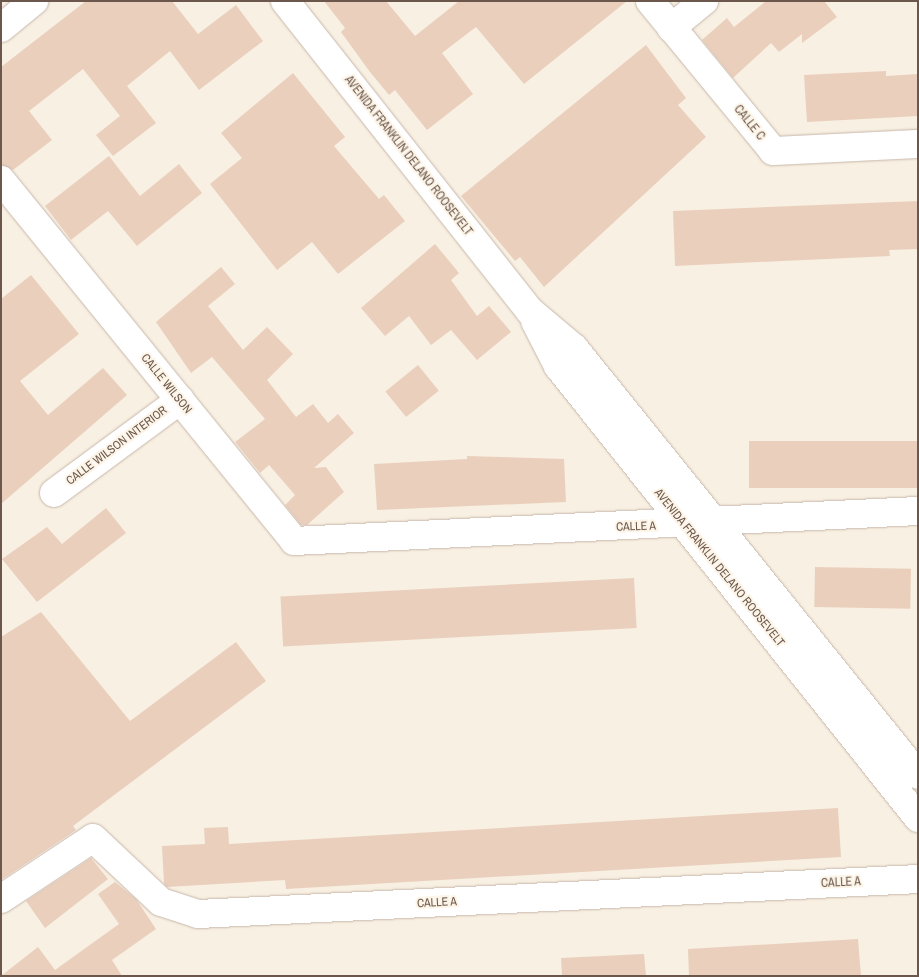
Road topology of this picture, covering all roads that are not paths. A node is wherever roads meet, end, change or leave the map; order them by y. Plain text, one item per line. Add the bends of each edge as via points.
1 (34, 1) edge
2 (285, 1) edge
3 (650, 1) edge
4 (704, 1) edge
5 (1, 28) edge
6 (671, 28) junction
7 (918, 144) edge
8 (1, 180) edge
9 (530, 311) junction
10 (180, 400) junction
11 (54, 493) dead end
12 (918, 511) edge
13 (713, 521) junction
14 (684, 524) junction
15 (353, 538) joint
16 (918, 775) edge
17 (918, 818) edge
18 (918, 879) edge
19 (1, 899) edge

1 - 5 street
2 - 9 street, AVENIDA FRANKLIN DELANO ROOSEVELT
3 - 6 street
4 - 6 street
6 - 7 street, CALLE C via 773,151
8 - 10 street, CALLE WILSON
9 - 13 street, AVENIDA FRANKLIN DELANO ROOSEVELT via 574,348
9 - 14 street, AVENIDA FRANKLIN DELANO ROOSEVELT via 558,366
10 - 11 street, CALLE WILSON INTERIOR
10 - 15 street, CALLE WILSON via 294,541
12 - 13 street, CALLE A
13 - 14 street, CALLE A
13 - 16 street, AVENIDA FRANKLIN DELANO ROOSEVELT
14 - 15 street, CALLE A
14 - 17 street, AVENIDA FRANKLIN DELANO ROOSEVELT
18 - 19 street, CALLE A via 198,914 161,902 93,838

